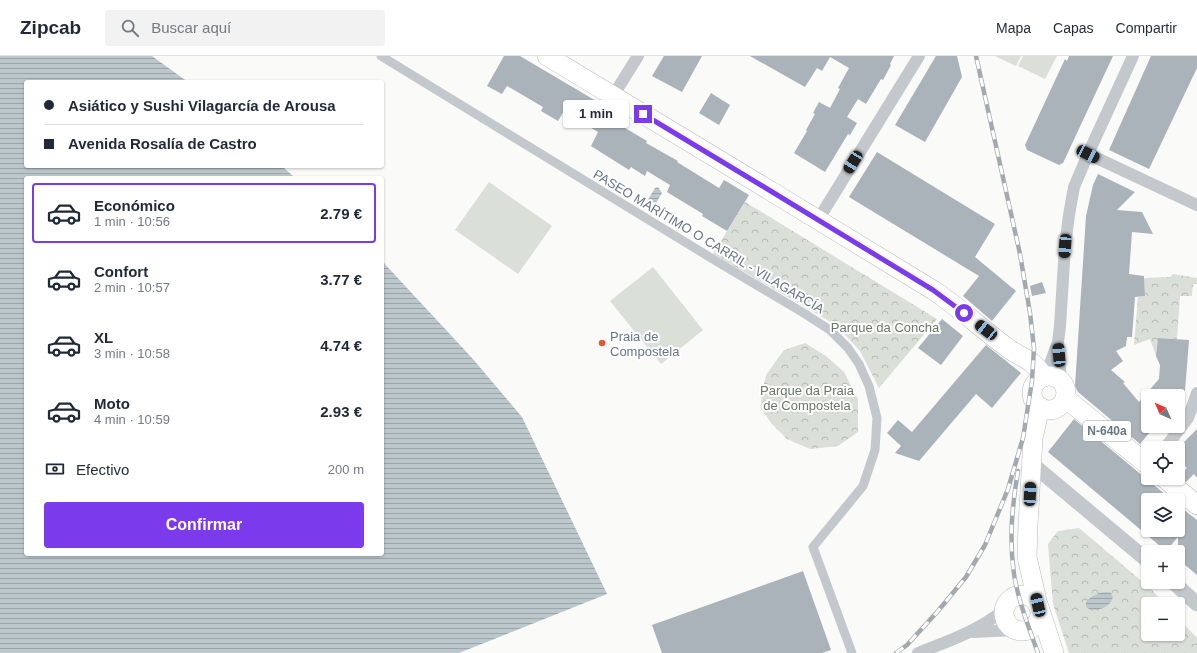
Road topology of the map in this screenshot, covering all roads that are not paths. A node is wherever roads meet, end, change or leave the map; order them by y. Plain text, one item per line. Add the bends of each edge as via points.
1 (381, 56) edge
2 (548, 56) edge
3 (638, 56) edge
4 (919, 56) edge
5 (1133, 56) edge
6 (613, 96) junction
7 (1088, 154) junction
8 (1197, 206) edge
9 (818, 220) junction
10 (1050, 390) junction
11 (1197, 393) edge
12 (1170, 441) edge
13 (1141, 460) edge
14 (1032, 464) junction
15 (1174, 485) edge
16 (1194, 498) edge
17 (1141, 555) edge
18 (1027, 557) junction
19 (1181, 589) edge
20 (1197, 604) edge
21 (1007, 605) junction
22 (1039, 608) junction
23 (1020, 631) junction
24 (971, 632) junction
25 (1053, 650) edge
26 (852, 653) edge
27 (918, 653) edge

1 - 26 street, PASEO MARÍTIMO O CARRIL - VILAGARCÍA via 802,312 830,330 848,348 869,386 876,418 875,450 863,486 813,547
2 - 6 main road
3 - 6 street
4 - 9 street
5 - 7 street
6 - 9 main road
7 - 8 street
7 - 10 street via 1074,187 1069,214 1058,342 1048,369
9 - 10 main road via 945,298 1010,349 1033,362
10 - 13 main road, N-640a
10 - 14 main road
11 - 12 street via 1188,418
14 - 17 street
14 - 18 main road
15 - 16 main road
18 - 21 main road via 1017,587
18 - 22 main road
19 - 20 street
21 - 22 main road via 1019,595 1025,595 1035,601
21 - 23 main road via 1005,622 1009,627
21 - 24 street via 992,620
22 - 23 main road via 1040,615 1034,628
22 - 25 main road
23 - 24 street
23 - 25 main road via 1039,637
24 - 27 street

